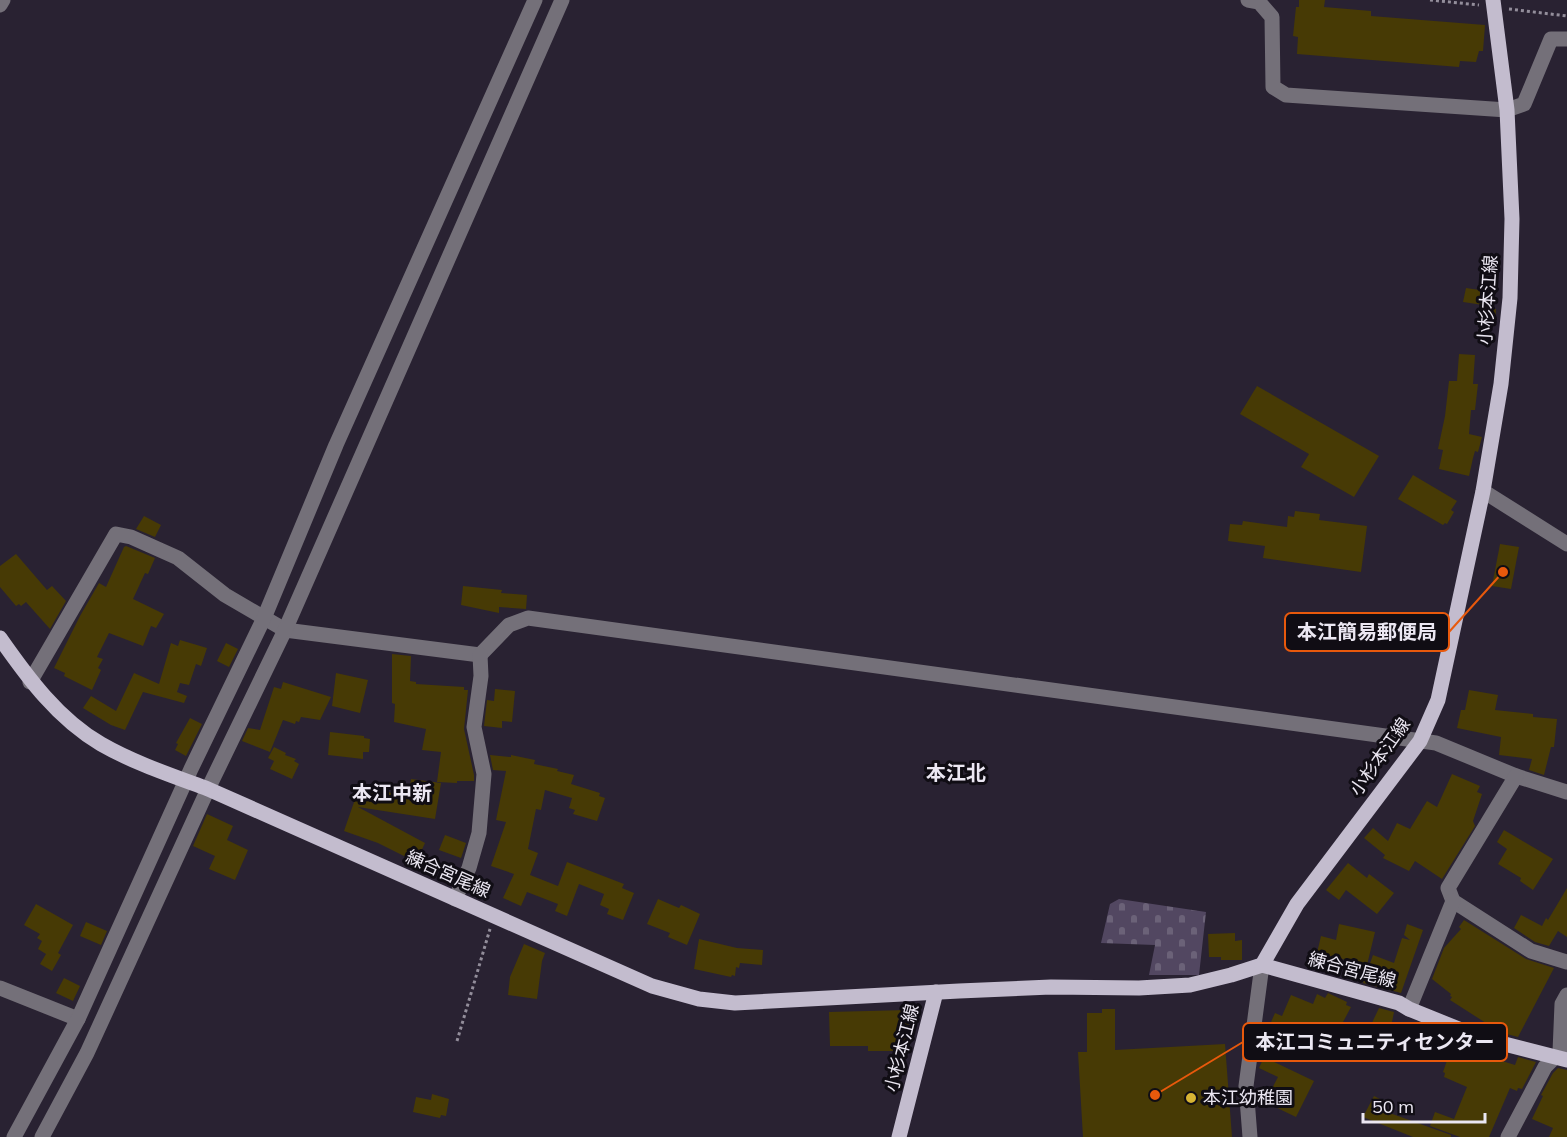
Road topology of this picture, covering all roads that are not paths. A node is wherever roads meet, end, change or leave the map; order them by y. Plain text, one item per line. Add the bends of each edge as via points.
1 (3, 0) edge
2 (535, 0) edge
3 (562, 0) edge
4 (1248, 0) edge
5 (1486, 3) edge
6 (0, 5) edge
7 (1567, 39) edge
8 (1507, 110) junction
9 (1483, 491) junction
10 (1567, 543) edge
11 (264, 618) junction
12 (285, 630) junction
13 (0, 638) edge
14 (480, 655) junction
15 (30, 682) junction
16 (1420, 741) junction
17 (1516, 776) junction
18 (186, 781) junction
19 (208, 789) junction
20 (1567, 792) edge
21 (455, 899) junction
22 (1453, 901) junction
23 (1567, 962) edge
24 (1262, 965) junction
25 (0, 988) edge
26 (936, 992) junction
27 (1567, 995) edge
28 (1408, 1009) junction
29 (78, 1019) junction
30 (1561, 1058) edge
31 (14, 1137) edge
32 (42, 1137) edge
33 (899, 1137) edge
34 (1250, 1137) edge
35 (1508, 1137) edge

1 - 6 street
2 - 11 street via 336,445
3 - 12 street
4 - 8 street via 1259,2 1272,17 1273,87 1286,95
5 - 8 main road, 小杉本江線
7 - 8 street via 1551,39 1524,104
8 - 9 main road, 小杉本江線 via 1512,219 1510,298 1501,384
9 - 10 street
9 - 16 main road, 小杉本江線 via 1438,700
11 - 12 street
11 - 15 street via 225,596 178,558 116,534
11 - 18 street
12 - 14 street
12 - 19 street
13 - 15 main road, 練合宮尾線
14 - 16 street via 509,625 528,618
14 - 21 street via 474,728 484,774 479,833
15 - 18 main road, 練合宮尾線 via 66,718 101,744
16 - 17 street via 1436,743
16 - 24 main road, 小杉本江線 via 1297,904
17 - 20 street
17 - 22 street via 1448,888
18 - 19 main road, 練合宮尾線
18 - 29 street
19 - 21 main road, 練合宮尾線
19 - 32 street via 87,1053
21 - 26 main road, 練合宮尾線 via 652,986 699,999 746,1002
22 - 23 street via 1531,951
22 - 28 street
24 - 26 main road, 小杉本江線 via 1190,985
24 - 28 main road, 練合宮尾線 via 1399,1003
24 - 34 street via 1246,1086
25 - 29 street
26 - 33 main road, 小杉本江線
27 - 30 street via 1563,1004
28 - 30 main road, 練合宮尾線 via 1481,1038
29 - 31 street
30 - 35 street via 1545,1066

